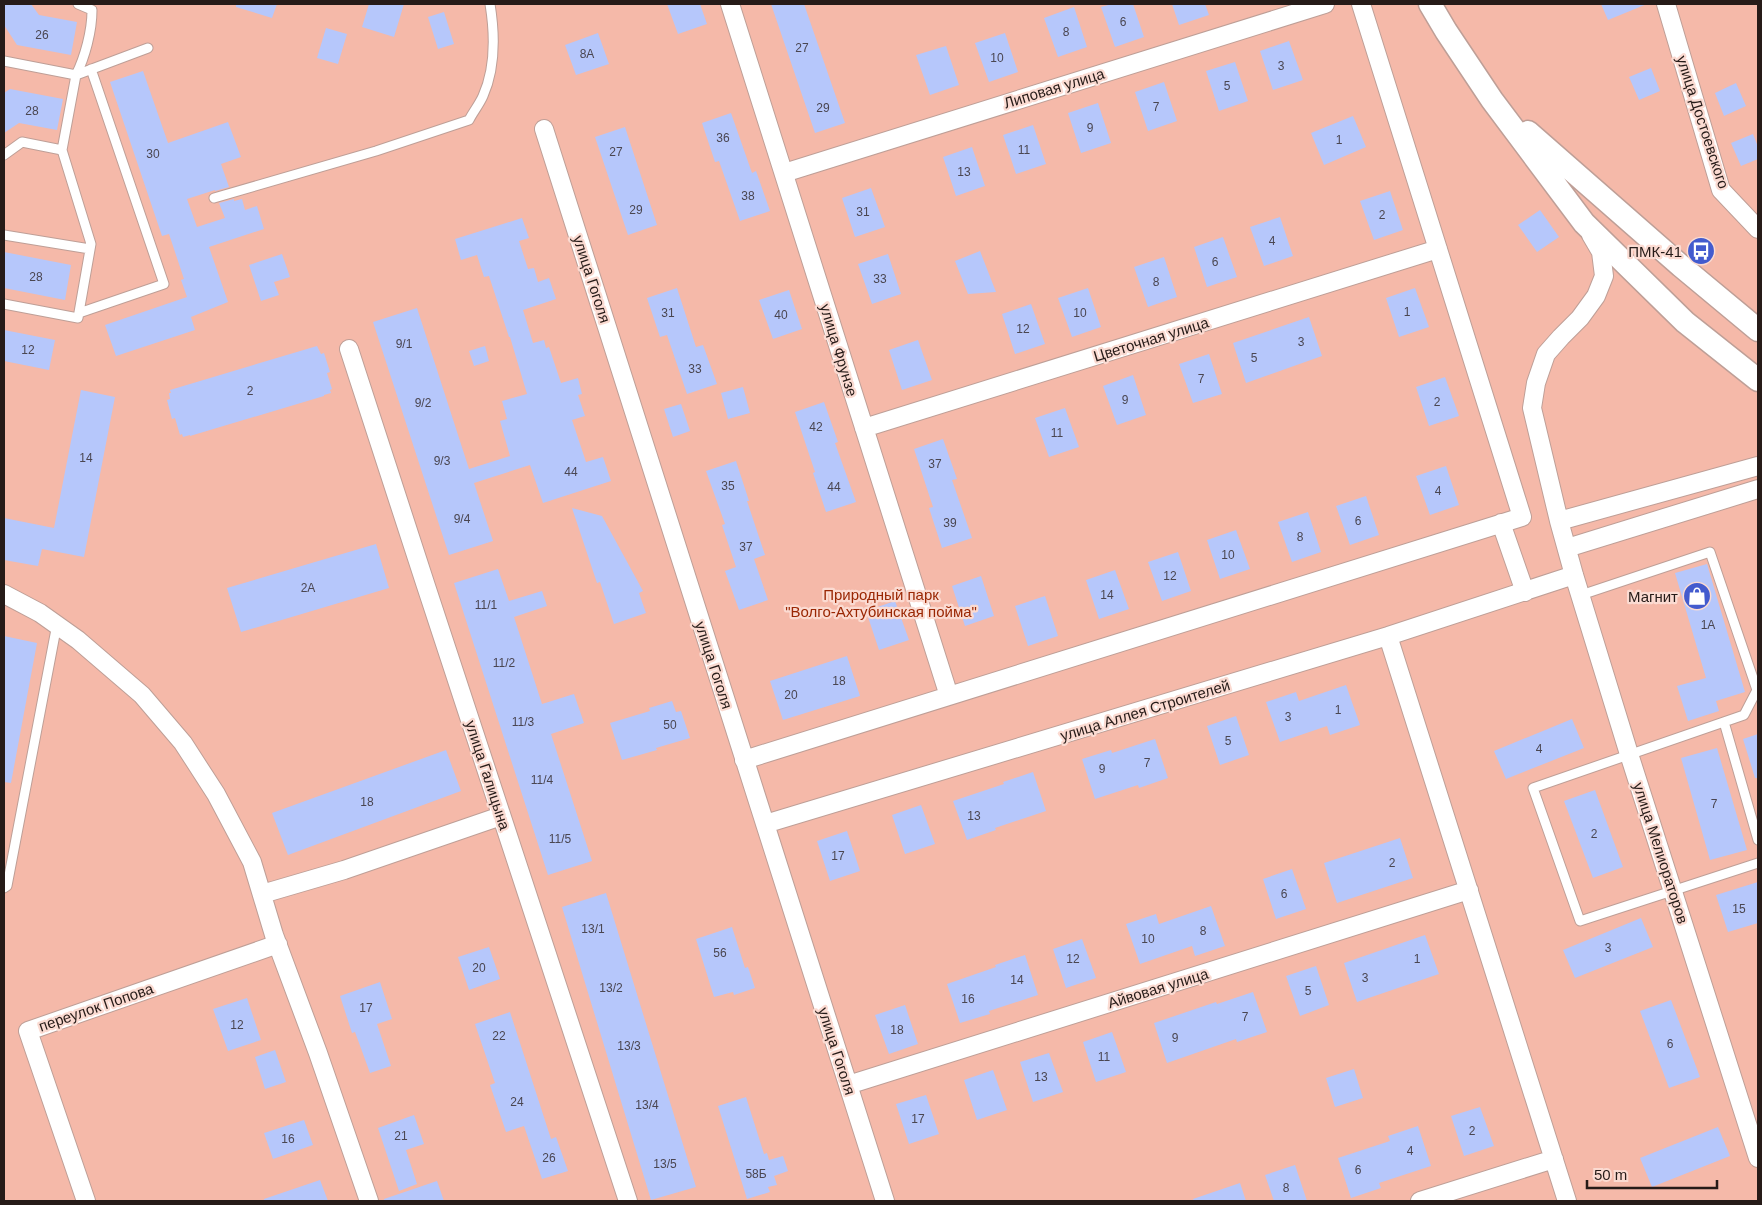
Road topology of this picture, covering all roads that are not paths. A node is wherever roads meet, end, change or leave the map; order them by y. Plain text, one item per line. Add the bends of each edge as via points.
1 (78, 4) edge
2 (490, 4) edge
3 (730, 4) edge
4 (1325, 4) edge
5 (1361, 4) edge
6 (1430, 4) edge
7 (1666, 4) edge
8 (148, 48) dead end
9 (4, 61) edge
10 (14, 63) junction
11 (92, 69) junction
12 (4, 70) edge
13 (76, 76) junction
14 (1492, 100) junction
15 (544, 129) dead end
16 (62, 150) junction
17 (4, 155) edge
18 (784, 173) junction
19 (214, 198) dead end
20 (1584, 223) junction
21 (1758, 229) edge
22 (4, 235) edge
23 (90, 249) junction
24 (1438, 249) junction
25 (4, 304) edge
26 (78, 313) junction
27 (1758, 330) edge
28 (349, 349) dead end
29 (1758, 380) edge
30 (864, 428) junction
31 (1758, 466) edge
32 (1758, 490) edge
33 (1559, 521) junction
34 (1501, 523) junction
35 (1567, 548) junction
36 (1574, 575) junction
37 (1525, 592) junction
38 (4, 594) edge
39 (1581, 595) junction
40 (57, 624) junction
41 (1388, 636) junction
42 (949, 696) junction
43 (1724, 722) junction
44 (1630, 754) junction
45 (744, 760) junction
46 (501, 816) junction
47 (765, 824) junction
48 (1758, 840) edge
49 (1758, 863) edge
50 (4, 888) edge
51 (1469, 890) junction
52 (1673, 892) junction
53 (262, 894) junction
54 (278, 944) junction
55 (848, 1085) junction
56 (1758, 1158) edge
57 (1554, 1159) junction
58 (86, 1201) edge
59 (369, 1201) edge
60 (628, 1201) edge
61 (885, 1201) edge
62 (1420, 1201) edge
63 (1568, 1201) edge

1 - 13 lane via 92,10 92,20
2 - 19 lane via 495,33 492,64 483,96 469,120
3 - 18 street, улица Фрунзе
4 - 18 street, Липовая улица
5 - 24 street
6 - 14 street
7 - 21 street, улица Достоевского via 1720,190
8 - 11 lane
9 - 10 lane
10 - 12 lane
10 - 13 lane
11 - 13 lane
11 - 26 lane via 164,284
13 - 16 lane
14 - 20 street
14 - 27 street
15 - 45 street, улица Гоголя
16 - 17 lane via 22,142
16 - 23 lane
18 - 30 street, улица Фрунзе
20 - 29 street via 1685,322
20 - 33 street, улица Мелиораторов via 1601,252 1604,276 1596,296 1580,318 1546,354 1532,408
22 - 23 lane
23 - 26 lane
24 - 30 street, Цветочная улица
24 - 34 street via 1522,517
25 - 26 lane via 78,318
28 - 46 street, улица Галицына
30 - 42 street, улица Фрунзе
31 - 33 street
32 - 35 street
33 - 35 street, улица Мелиораторов
34 - 37 street
34 - 42 street
35 - 36 street, улица Мелиораторов
36 - 37 street, улица Аллея Строителей
36 - 39 street, улица Мелиораторов
37 - 41 street, улица Аллея Строителей
38 - 40 street
39 - 43 lane via 1710,552 1757,690 1744,715
39 - 44 street, улица Мелиораторов
40 - 50 lane via 7,886
40 - 53 street via 142,695 182,743 216,794 239,837 252,862
41 - 47 street, улица Аллея Строителей
41 - 51 street
42 - 45 street
43 - 44 lane
43 - 48 lane
44 - 52 street, улица Мелиораторов
44 - 52 lane via 1534,788 1580,921
45 - 47 street, улица Гоголя
46 - 53 street via 344,870
46 - 60 street, улица Галицына
47 - 55 street, улица Гоголя
49 - 52 lane
51 - 55 street, Айвовая улица
51 - 57 street
52 - 56 street, улица Мелиораторов
53 - 54 street
54 - 58 street, переулок Попова via 28,1031
54 - 59 street
55 - 61 street, улица Гоголя
57 - 62 street
57 - 63 street

